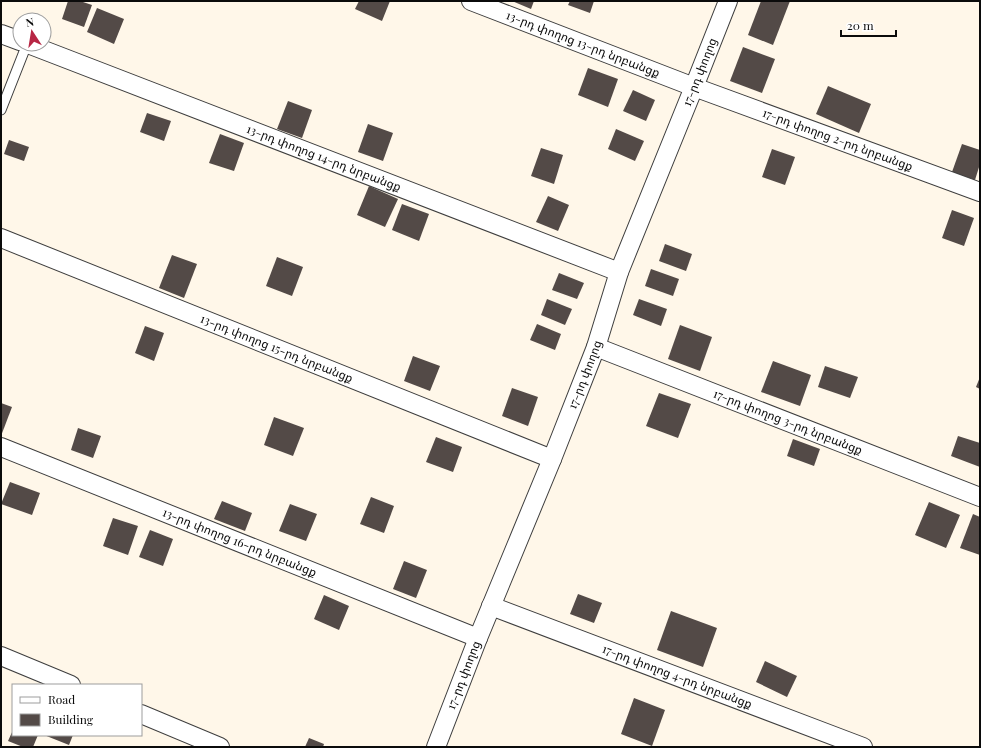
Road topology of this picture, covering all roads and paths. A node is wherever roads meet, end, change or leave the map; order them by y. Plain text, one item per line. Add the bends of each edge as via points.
1 (471, 1) edge
2 (728, 1) edge
3 (1, 34) edge
4 (12, 38) edge
5 (24, 52) edge
6 (48, 52) edge
7 (694, 87) junction
8 (1, 110) edge
9 (980, 192) edge
10 (1, 238) edge
11 (619, 272) junction
12 (596, 346) junction
13 (1, 447) edge
14 (552, 459) junction
15 (980, 497) edge
16 (491, 606) junction
17 (478, 638) junction
18 (1, 656) edge
19 (69, 684) edge
20 (142, 714) edge
21 (220, 747) edge
22 (436, 747) edge
23 (863, 747) edge

1 - 7 street, 13-րդ փողոց 13-րդ նրբանցք
2 - 7 street, 17-րդ փողոց
3 - 4 street
5 - 8 lane
6 - 11 street, 13-րդ փողոց 14-րդ նրբանցք
7 - 9 street, 17-րդ փողոց 2-րդ նրբանցք
7 - 11 street, 17-րդ փողոց
10 - 14 street, 13-րդ փողոց 15-րդ նրբանցք
11 - 12 street, 17-րդ փողոց
12 - 14 street, 17-րդ փողոց
12 - 15 street, 17-րդ փողոց 3-րդ նրբանցք
13 - 17 street, 13-րդ փողոց 16-րդ նրբանցք
14 - 16 street, 17-րդ փողոց
16 - 17 street, 17-րդ փողոց
16 - 23 street, 17-րդ փողոց 4-րդ նրբանցք
17 - 22 street, 17-րդ փողոց
18 - 19 street
20 - 21 street

